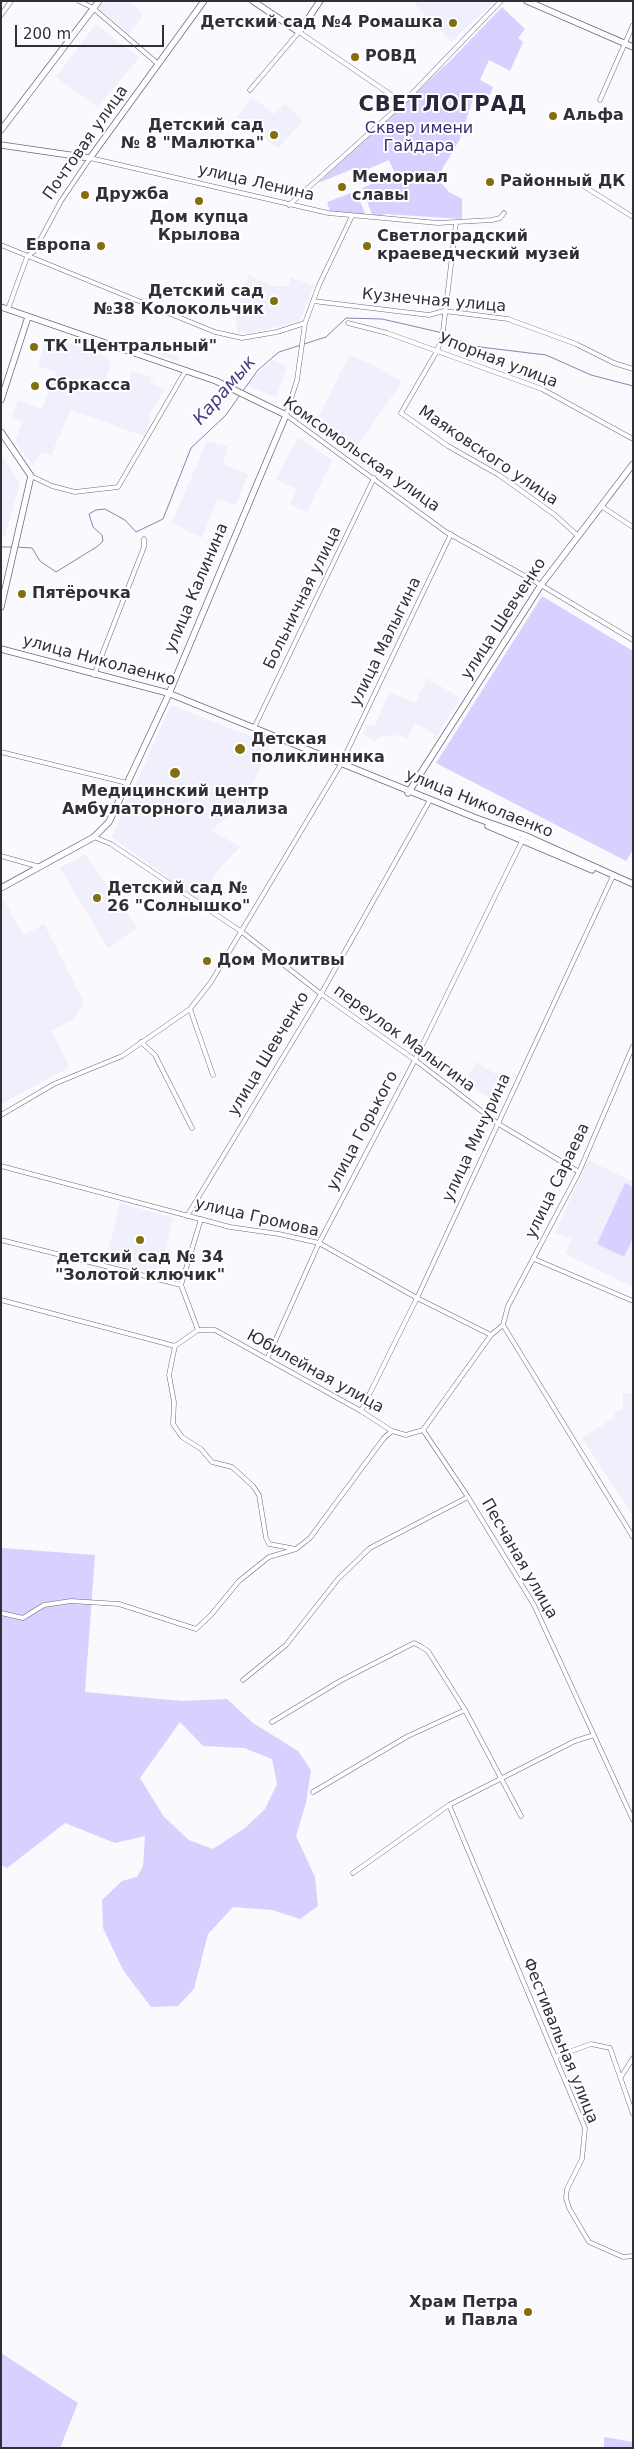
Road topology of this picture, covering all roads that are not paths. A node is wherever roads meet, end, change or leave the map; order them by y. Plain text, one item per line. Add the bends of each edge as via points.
1 (11, 1) edge
2 (79, 1) edge
3 (99, 1) edge
4 (204, 1) edge
5 (253, 1) edge
6 (320, 1) edge
7 (501, 1) edge
8 (527, 1) edge
9 (93, 8) junction
10 (1, 15) edge
11 (633, 25) edge
12 (299, 32) junction
13 (625, 44) junction
14 (633, 47) edge
15 (157, 63) junction
16 (250, 90) dead end
17 (600, 100) dead end
18 (403, 102) junction
19 (1, 130) edge
20 (1, 145) edge
21 (90, 158) junction
22 (577, 182) dead end
23 (289, 205) junction
24 (504, 213) dead end
25 (352, 216) junction
26 (633, 217) edge
27 (456, 223) junction
28 (1, 245) edge
29 (28, 257) junction
30 (314, 301) junction
31 (4, 308) edge
32 (444, 311) junction
33 (28, 317) junction
34 (305, 323) junction
35 (348, 323) dead end
36 (443, 331) dead end
37 (441, 340) dead end
38 (438, 351) junction
39 (633, 369) edge
40 (186, 370) junction
41 (1, 400) edge
42 (286, 415) junction
43 (1, 432) edge
44 (633, 439) edge
45 (633, 464) edge
46 (32, 476) junction
47 (374, 478) junction
48 (601, 506) junction
49 (633, 527) edge
50 (451, 534) junction
51 (578, 536) junction
52 (144, 540) dead end
53 (541, 584) junction
54 (1, 607) edge
55 (633, 640) edge
56 (1, 649) edge
57 (94, 674) junction
58 (167, 693) junction
59 (254, 728) junction
60 (1, 752) edge
61 (340, 765) junction
62 (126, 783) junction
63 (408, 793) junction
64 (429, 801) junction
65 (94, 837) junction
66 (524, 837) junction
67 (1, 856) edge
68 (38, 867) junction
69 (612, 877) junction
70 (633, 886) edge
71 (1, 887) edge
72 (242, 932) junction
73 (321, 994) junction
74 (190, 1009) junction
75 (140, 1042) junction
76 (633, 1046) edge
77 (415, 1060) junction
78 (213, 1075) dead end
79 (1, 1115) edge
80 (497, 1123) junction
81 (192, 1128) dead end
82 (1, 1166) edge
83 (579, 1172) junction
84 (187, 1216) junction
85 (201, 1219) junction
86 (1, 1240) edge
87 (319, 1243) junction
88 (534, 1259) junction
89 (181, 1285) junction
90 (417, 1298) junction
91 (1, 1300) edge
92 (633, 1301) edge
93 (503, 1325) junction
94 (198, 1330) junction
95 (491, 1335) junction
96 (175, 1346) junction
97 (268, 1359) junction
98 (361, 1410) junction
99 (423, 1430) junction
100 (392, 1431) junction
101 (468, 1497) junction
102 (633, 1537) edge
103 (296, 1549) junction
104 (1, 1613) edge
105 (243, 1680) dead end
106 (465, 1710) junction
107 (272, 1722) dead end
108 (594, 1735) junction
109 (501, 1778) junction
110 (313, 1792) dead end
111 (449, 1805) junction
112 (521, 1816) dead end
113 (632, 1819) edge
114 (353, 1873) dead end
115 (555, 2057) junction
116 (633, 2058) edge
117 (621, 2077) junction
118 (633, 2114) edge
119 (633, 2256) edge

1 - 10 street
2 - 9 street
3 - 9 main road
4 - 15 main road, Почтовая улица
5 - 12 main road
6 - 12 main road
7 - 18 street
8 - 13 main road
9 - 15 street
9 - 19 main road
11 - 13 street
12 - 16 street
12 - 18 street
13 - 14 main road
13 - 17 street
15 - 21 main road, Почтовая улица
18 - 23 street
20 - 21 main road, улица Ленина
21 - 23 street, улица Ленина
21 - 29 street, Почтовая улица
22 - 26 street
23 - 25 street, улица Ленина
24 - 27 street, улица Ленина via 492,220
25 - 27 street, улица Ленина
25 - 30 street
27 - 32 street
28 - 29 street
29 - 31 street, Почтовая улица
29 - 34 street via 215,332 242,338
30 - 32 street, Кузнечная улица via 429,315
30 - 34 street
31 - 33 main road, Комсомольская улица
32 - 36 street
32 - 39 street, Кузнечная улица via 508,319
33 - 40 main road, Комсомольская улица
33 - 41 main road
34 - 42 street, улица Калинина via 297,380
35 - 38 street, Упорная улица
37 - 38 street, Маяковского улица
38 - 44 street, Упорная улица via 542,389
38 - 51 street, Маяковского улица via 401,413 448,446 499,475 555,515
40 - 42 main road, Комсомольская улица
40 - 46 street via 118,488 75,492
42 - 47 street, Комсомольская улица
42 - 58 main road, улица Калинина
43 - 46 main road
45 - 48 main road, улица Шевченко
46 - 54 main road
47 - 50 street, Комсомольская улица
47 - 59 street, Больничная улица
48 - 49 street
48 - 51 main road, улица Шевченко
50 - 53 street, Комсомольская улица
50 - 61 street, улица Малыгина
51 - 53 main road, улица Шевченко
52 - 57 street
53 - 55 street, Комсомольская улица
53 - 63 main road, улица Шевченко
56 - 57 main road, улица Николаенко
57 - 58 main road, улица Николаенко
58 - 59 main road, улица Николаенко
58 - 61 main road, улица Николаенко
58 - 62 main road, улица Калинина
59 - 61 main road, улица Николаенко
60 - 62 street
61 - 63 main road, улица Николаенко
61 - 72 street, улица Малыгина
62 - 65 main road, улица Калинина via 109,822
62 - 68 main road via 107,820 93,835
63 - 64 main road, улица Николаенко
64 - 66 main road, улица Николаенко
64 - 73 street, улица Шевченко
65 - 68 main road, улица Калинина
65 - 72 street, переулок Малыгина via 111,844
66 - 69 main road, улица Николаенко
66 - 77 street, улица Горького
67 - 68 street
68 - 71 main road, улица Калинина
69 - 70 main road, улица Николаенко
69 - 80 street, улица Мичурина
72 - 73 street, переулок Малыгина
72 - 74 street, улица Малыгина
73 - 77 street, переулок Малыгина
73 - 84 street, улица Шевченко
74 - 75 street, улица Малыгина
74 - 78 street
75 - 79 street, улица Малыгина via 122,1056 54,1084
75 - 81 street via 155,1054
76 - 83 street, улица Сараева
77 - 80 street, переулок Малыгина
77 - 87 street, улица Горького
80 - 83 street, переулок Малыгина
80 - 90 street, улица Мичурина
82 - 84 street, улица Громова
83 - 88 street, улица Сараева
84 - 85 street, улица Громова
85 - 87 street, улица Громова
85 - 89 street
86 - 89 street
87 - 90 street, улица Громова
87 - 97 street, улица Горького
88 - 92 street
88 - 93 street, улица Сараева via 508,1306
89 - 94 street
90 - 95 street, улица Громова
90 - 98 street, улица Мичурина
91 - 96 street
93 - 95 street
93 - 102 street
94 - 96 street
94 - 97 street, Юбилейная улица via 216,1330
95 - 99 street
96 - 103 street via 170,1374 173,1424 182,1437 201,1449 212,1462 232,1467 253,1486 259,1495 269,1544
97 - 98 street, Юбилейная улица
98 - 100 street, Юбилейная улица
99 - 100 street, Юбилейная улица via 406,1436
99 - 101 street, Песчаная улица
100 - 103 street via 310,1538
101 - 105 street via 370,1548 338,1579 286,1645
101 - 108 street, Песчаная улица via 534,1605
103 - 104 street via 269,1557 239,1581 196,1629 119,1604 71,1601 44,1605 23,1618
106 - 107 street via 428,1651 414,1643 340,1681
106 - 109 street
106 - 110 street via 408,1736
108 - 109 street via 575,1741
108 - 113 street, Песчаная улица
109 - 111 street
109 - 112 street
111 - 114 street
111 - 115 street, Фестивальная улица
115 - 117 street via 591,2044 610,2048
115 - 119 street, Фестивальная улица via 585,2128 582,2159 567,2189 569,2208 589,2242 623,2257
116 - 117 street
117 - 118 street

